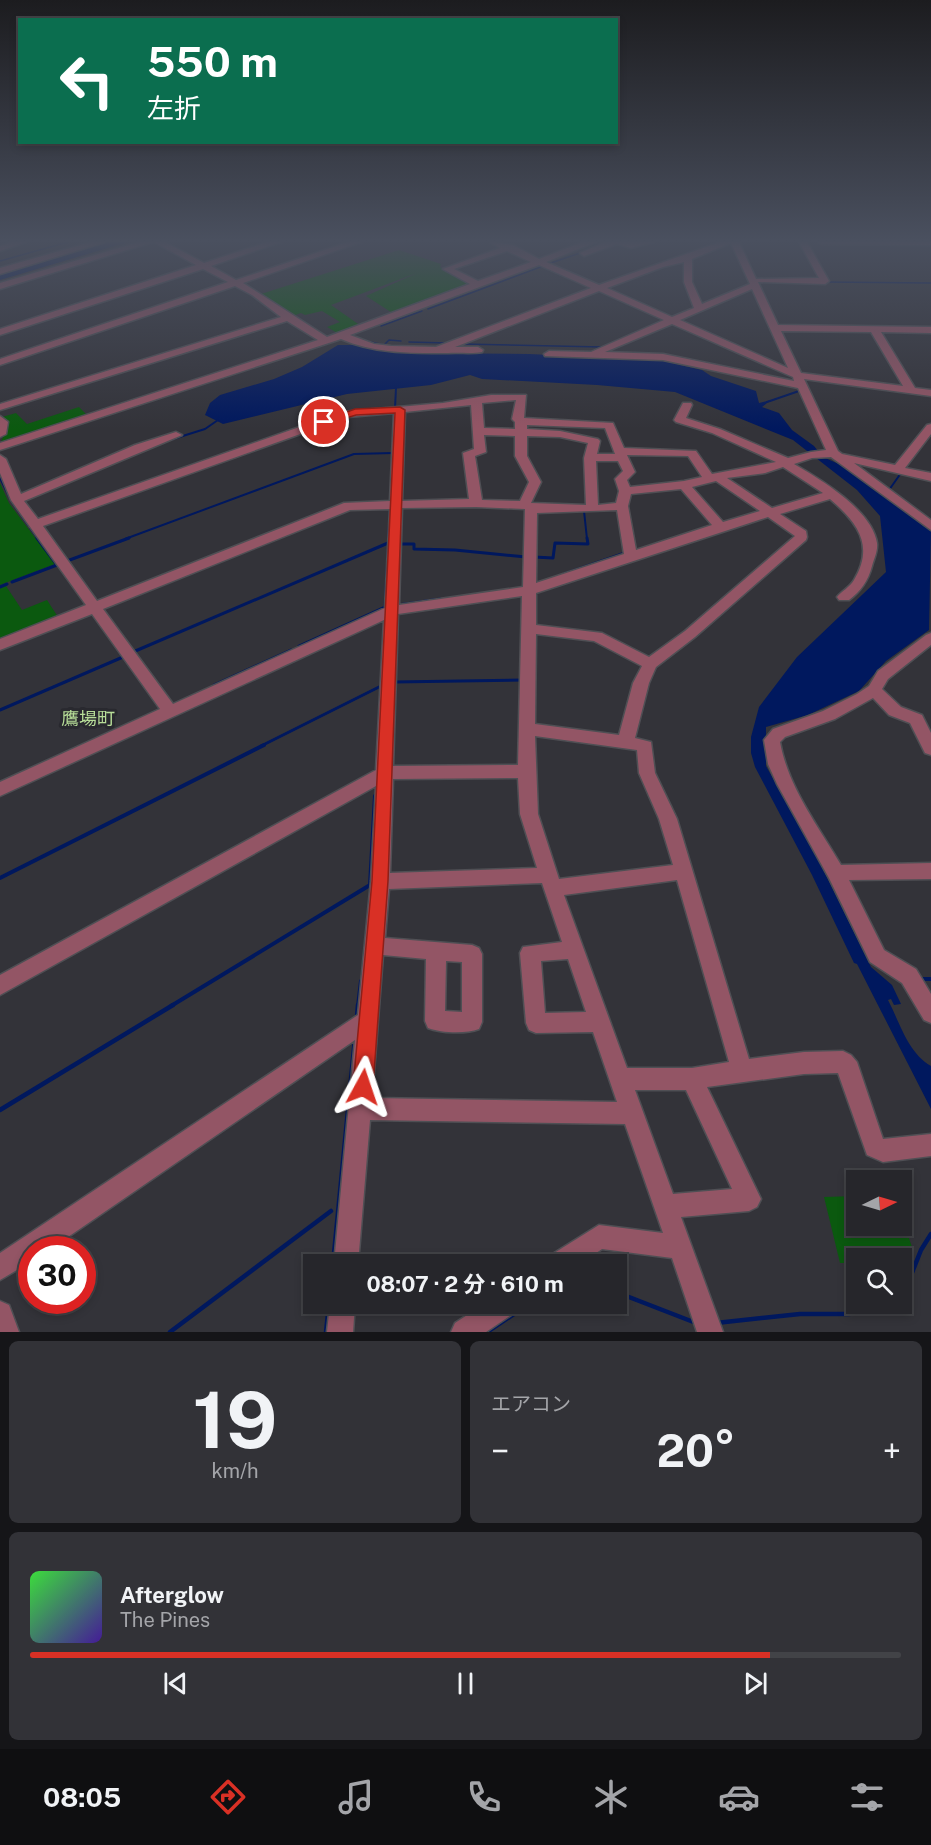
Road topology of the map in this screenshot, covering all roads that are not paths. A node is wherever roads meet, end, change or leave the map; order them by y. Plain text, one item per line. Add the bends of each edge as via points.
1 (86, 304) edge
2 (174, 304) edge
3 (270, 304) edge
4 (426, 304) edge
5 (557, 304) edge
6 (636, 304) edge
7 (697, 304) edge
8 (710, 304) edge
9 (768, 304) edge
10 (699, 309) junction
11 (288, 318) junction
12 (672, 320) junction
13 (779, 328) junction
14 (873, 329) junction
15 (931, 330) edge
16 (0, 332) edge
17 (341, 335) junction
18 (326, 341) junction
19 (478, 350) dead end
20 (434, 351) junction
21 (549, 354) dead end
22 (589, 355) junction
23 (0, 362) edge
24 (796, 375) junction
25 (802, 386) junction
26 (911, 390) junction
27 (931, 393) edge
28 (476, 401) junction
29 (687, 405) dead end
30 (0, 407) edge
31 (400, 410) junction
32 (0, 420) edge
33 (521, 426) junction
34 (931, 427) edge
35 (479, 431) junction
36 (0, 434) edge
37 (176, 435) dead end
38 (0, 447) edge
39 (620, 454) junction
40 (832, 454) junction
41 (590, 458) junction
42 (0, 459) edge
43 (785, 462) junction
44 (897, 470) junction
45 (713, 476) junction
46 (931, 477) edge
47 (684, 485) junction
48 (624, 491) junction
49 (830, 495) junction
50 (17, 500) junction
51 (476, 503) junction
52 (396, 505) junction
53 (527, 506) junction
54 (622, 506) junction
55 (592, 509) junction
56 (770, 512) junction
57 (34, 525) junction
58 (931, 526) edge
59 (720, 527) junction
60 (631, 557) junction
61 (530, 591) junction
62 (843, 597) dead end
63 (94, 607) junction
64 (391, 611) junction
65 (530, 629) junction
66 (931, 638) edge
67 (0, 645) edge
68 (651, 664) junction
69 (874, 690) junction
70 (170, 711) junction
71 (527, 729) junction
72 (626, 742) junction
73 (931, 749) edge
74 (526, 771) junction
75 (385, 773) junction
76 (0, 789) edge
77 (931, 871) edge
78 (682, 872) junction
79 (836, 873) junction
80 (380, 881) junction
81 (550, 882) junction
82 (375, 946) junction
83 (574, 950) junction
84 (436, 951) dead end
85 (0, 986) edge
86 (931, 1013) edge
87 (369, 1019) junction
88 (599, 1022) junction
89 (742, 1071) junction
90 (619, 1079) junction
91 (692, 1079) junction
92 (361, 1109) junction
93 (633, 1113) junction
94 (931, 1146) edge
95 (666, 1207) junction
96 (681, 1247) junction
97 (347, 1254) edge
98 (575, 1254) edge
99 (0, 1268) edge
100 (0, 1314) edge
101 (342, 1314) edge
102 (490, 1314) edge
103 (6, 1332) edge
104 (340, 1332) edge
105 (464, 1332) edge
106 (710, 1332) edge

1 - 16 street
2 - 23 street
3 - 11 street
4 - 17 street
5 - 20 street
6 - 12 street
7 - 10 street
8 - 10 street
9 - 13 street
10 - 12 street
11 - 18 street
11 - 30 street
12 - 22 street
12 - 24 street
13 - 14 street
13 - 24 street
14 - 15 street
14 - 26 street
17 - 18 street
17 - 20 street via 385,348
18 - 38 street
19 - 20 street
21 - 22 street
22 - 25 street via 663,357
24 - 25 street
24 - 26 street
25 - 40 street
26 - 27 street
28 - 31 street
28 - 33 street via 522,397 518,419
28 - 35 street
29 - 43 street via 680,420 716,431
31 - 52 street
31 - 57 street via 346,414
32 - 36 street
33 - 35 street
33 - 39 street via 609,425
33 - 41 street via 594,441
33 - 53 street via 520,456 536,482
34 - 44 street
35 - 51 street via 480,452 469,453
37 - 50 street
39 - 41 street
39 - 45 street via 692,453
39 - 48 street via 629,472 621,479
40 - 43 street
40 - 44 street
40 - 58 street
41 - 55 street
42 - 50 street
43 - 45 street via 765,469
43 - 49 street
44 - 46 street
45 - 47 street
45 - 56 street
47 - 48 street
47 - 59 street
48 - 54 street
49 - 56 street
49 - 62 street via 846,506 870,545 860,585
50 - 57 street
51 - 52 street
51 - 53 street
52 - 63 street via 348,506
52 - 64 street
53 - 55 street
53 - 61 street
54 - 55 street
54 - 60 street
56 - 59 street
56 - 68 street via 801,537
57 - 63 street
59 - 60 street
60 - 61 street
61 - 64 street
61 - 65 street
63 - 67 street
63 - 70 street
64 - 70 street
64 - 75 street
65 - 68 street via 597,636
65 - 71 street
66 - 69 street via 883,675
68 - 72 street via 638,694
69 - 73 street via 895,711 916,719
69 - 79 street via 829,715 779,733 772,740 785,784
70 - 76 street
71 - 72 street
71 - 74 street
72 - 78 street via 645,746 647,772 668,819
74 - 75 street
74 - 81 street via 529,814
75 - 80 street
75 - 85 street
77 - 79 street
78 - 81 street
78 - 89 street
79 - 86 street via 878,956 909,976
80 - 81 street
80 - 82 street
81 - 83 street
82 - 84 street
82 - 87 street
83 - 88 street
83 - 88 street via 530,953 536,1023
87 - 92 street
87 - 99 street
88 - 90 street
89 - 91 street
89 - 94 street via 843,1062 875,1147 883,1150
90 - 91 street
90 - 93 street
91 - 95 street via 748,1198
92 - 93 street
92 - 97 street
93 - 95 street
95 - 96 street
96 - 98 street via 599,1238
96 - 106 street
100 - 103 street
101 - 104 street
102 - 105 street

